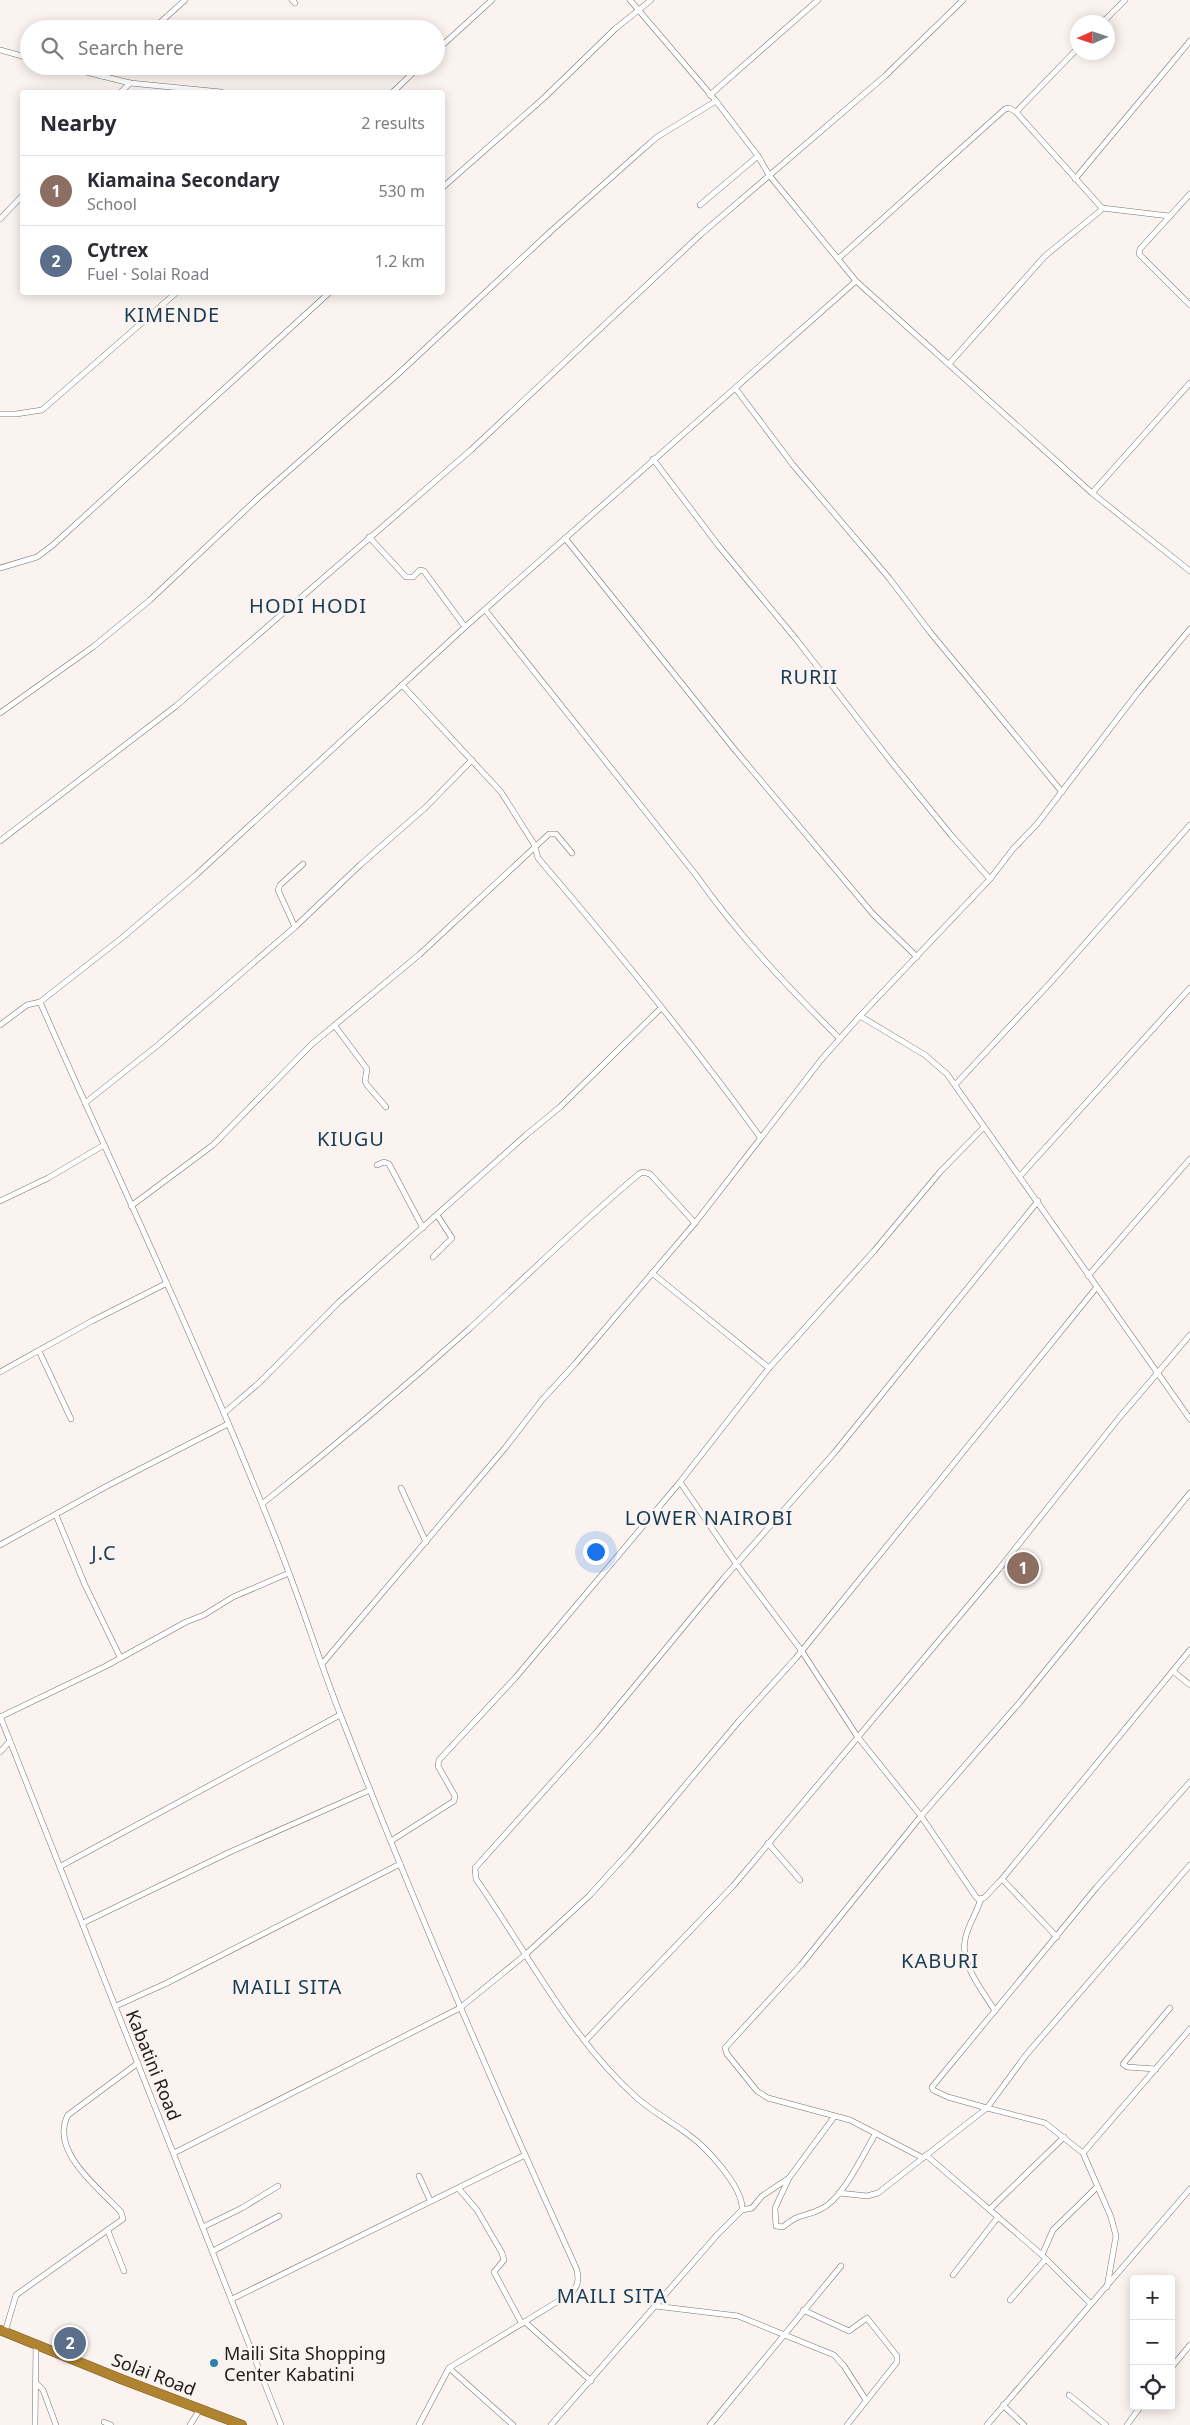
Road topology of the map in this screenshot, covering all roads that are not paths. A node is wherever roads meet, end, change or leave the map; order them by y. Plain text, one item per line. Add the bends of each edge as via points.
1 (185, 0) edge
2 (492, 0) edge
3 (630, 0) edge
4 (652, 0) edge
5 (818, 0) edge
6 (963, 0) edge
7 (1125, 0) edge
8 (639, 9) junction
9 (1110, 15) edge
10 (163, 20) edge
11 (1190, 41) edge
12 (445, 43) edge
13 (0, 50) edge
14 (20, 56) edge
15 (1070, 56) edge
16 (98, 75) edge
17 (410, 75) edge
18 (102, 76) joint
19 (130, 82) junction
20 (123, 90) edge
21 (203, 90) edge
22 (394, 90) edge
23 (710, 95) junction
24 (716, 102) junction
25 (1016, 112) junction
26 (758, 156) junction
27 (769, 175) junction
28 (1075, 179) junction
29 (445, 185) edge
30 (1190, 194) edge
31 (20, 198) edge
32 (700, 205) dead end
33 (1102, 208) junction
34 (1168, 216) junction
35 (0, 219) edge
36 (839, 258) junction
37 (856, 281) junction
38 (174, 295) edge
39 (327, 295) edge
40 (1190, 305) edge
41 (949, 364) junction
42 (1190, 383) edge
43 (736, 389) junction
44 (0, 414) edge
45 (653, 459) junction
46 (1092, 493) junction
47 (370, 537) junction
48 (566, 538) junction
49 (0, 568) edge
50 (1190, 571) edge
51 (486, 611) junction
52 (465, 627) junction
53 (1190, 629) edge
54 (402, 685) junction
55 (0, 713) edge
56 (472, 760) junction
57 (1062, 792) junction
58 (1190, 825) edge
59 (0, 841) edge
60 (534, 849) junction
61 (572, 853) dead end
62 (303, 864) dead end
63 (990, 878) junction
64 (295, 928) junction
65 (917, 957) junction
66 (1190, 988) edge
67 (40, 1002) junction
68 (661, 1008) junction
69 (860, 1016) junction
70 (0, 1025) edge
71 (335, 1026) junction
72 (840, 1040) junction
73 (955, 1085) junction
74 (84, 1103) junction
75 (386, 1107) dead end
76 (983, 1128) junction
77 (760, 1137) junction
78 (104, 1145) junction
79 (1190, 1159) edge
80 (377, 1165) dead end
81 (1020, 1176) junction
82 (0, 1201) edge
83 (1038, 1201) junction
84 (131, 1206) junction
85 (436, 1215) junction
86 (695, 1224) junction
87 (423, 1228) junction
88 (433, 1257) dead end
89 (652, 1273) junction
90 (1088, 1276) junction
91 (167, 1282) junction
92 (1096, 1288) junction
93 (1190, 1335) edge
94 (39, 1351) junction
95 (769, 1368) junction
96 (0, 1372) edge
97 (1156, 1373) junction
98 (224, 1413) junction
99 (71, 1419) dead end
100 (1190, 1419) edge
101 (228, 1424) junction
102 (680, 1482) junction
103 (401, 1488) dead end
104 (1190, 1493) edge
105 (262, 1504) junction
106 (56, 1515) junction
107 (426, 1542) junction
108 (0, 1545) edge
109 (737, 1566) junction
110 (289, 1573) junction
111 (801, 1650) junction
112 (1190, 1650) edge
113 (120, 1657) junction
114 (322, 1664) junction
115 (1173, 1672) junction
116 (1190, 1685) edge
117 (340, 1715) junction
118 (0, 1716) edge
119 (857, 1736) junction
120 (10, 1741) junction
121 (0, 1752) edge
122 (1190, 1782) edge
123 (370, 1790) junction
124 (921, 1816) junction
125 (391, 1841) junction
126 (768, 1843) junction
127 (400, 1864) junction
128 (1190, 1865) edge
129 (60, 1866) junction
130 (1002, 1879) junction
131 (800, 1880) dead end
132 (981, 1899) junction
133 (83, 1923) junction
134 (1057, 1937) junction
135 (525, 1955) junction
136 (116, 2006) junction
137 (460, 2008) junction
138 (1170, 2008) dead end
139 (995, 2011) junction
140 (1190, 2030) edge
141 (585, 2041) junction
142 (138, 2063) junction
143 (1156, 2069) junction
144 (987, 2108) junction
145 (834, 2117) junction
146 (876, 2133) junction
147 (1064, 2137) junction
148 (174, 2153) junction
149 (1083, 2153) junction
150 (525, 2155) junction
151 (924, 2156) junction
152 (419, 2176) dead end
153 (789, 2178) junction
154 (278, 2186) dead end
155 (775, 2186) junction
156 (1097, 2187) junction
157 (459, 2189) junction
158 (1190, 2189) edge
159 (781, 2192) junction
160 (839, 2193) junction
161 (430, 2200) junction
162 (990, 2209) junction
163 (742, 2210) junction
164 (279, 2216) dead end
165 (998, 2217) junction
166 (203, 2227) junction
167 (108, 2230) junction
168 (213, 2251) junction
169 (1043, 2258) junction
170 (841, 2266) dead end
171 (124, 2271) dead end
172 (953, 2276) dead end
173 (1107, 2287) junction
174 (232, 2299) junction
175 (1010, 2300) dead end
176 (1090, 2303) junction
177 (655, 2306) junction
178 (804, 2310) junction
179 (524, 2323) junction
180 (2, 2331) edge
181 (784, 2333) junction
182 (36, 2345) junction
183 (1190, 2345) edge
184 (1173, 2365) edge
185 (449, 2368) junction
186 (591, 2381) junction
187 (36, 2383) junction
188 (1069, 2395) dead end
189 (866, 2400) junction
190 (1002, 2405) junction
191 (200, 2409) junction
192 (1139, 2410) edge
193 (104, 2422) dead end
194 (35, 2425) edge
195 (56, 2425) edge
196 (111, 2425) edge
197 (190, 2425) edge
198 (242, 2425) edge
199 (281, 2425) edge
200 (419, 2425) edge
201 (513, 2425) edge
202 (551, 2425) edge
203 (710, 2425) edge
204 (847, 2425) edge
205 (987, 2425) edge
206 (1024, 2425) edge
207 (1106, 2425) edge
208 (1127, 2425) edge

1 - 10 street
2 - 12 street
3 - 8 street
4 - 8 street
5 - 23 street
6 - 27 street via 885,76
7 - 9 street
8 - 23 street
8 - 29 street
11 - 28 street
13 - 14 street
15 - 25 street
16 - 18 street
17 - 22 street
18 - 19 street
19 - 20 street
19 - 21 street
23 - 24 street
24 - 26 street
24 - 55 street via 657,137 150,600 93,647
25 - 28 street
25 - 36 street via 1005,109
26 - 27 street
26 - 32 street
27 - 36 street
27 - 47 street via 471,450
28 - 33 street
30 - 34 street
31 - 35 street
33 - 34 street
33 - 41 street via 1045,256
34 - 40 street via 1139,254
36 - 37 street
37 - 41 street
37 - 43 street
38 - 44 street via 42,410
39 - 49 street via 53,545 37,557
41 - 46 street
42 - 46 street
43 - 45 street
43 - 57 street via 793,465
45 - 48 street
45 - 63 street via 707,532 796,639 889,759
46 - 50 street
47 - 52 street via 406,577 424,571
47 - 59 street via 176,706
48 - 51 street
48 - 65 street via 735,750 873,914
51 - 52 street
51 - 72 street via 696,875 724,916
52 - 54 street
53 - 57 street
54 - 56 street
54 - 67 street via 210,862 123,937
56 - 60 street via 501,792 528,833
56 - 64 street
57 - 63 street
58 - 73 street
60 - 61 street via 553,832
60 - 68 street
60 - 71 street via 420,954
62 - 64 street via 278,890
63 - 65 street
64 - 74 street via 158,1045
65 - 69 street
66 - 81 street
67 - 70 street via 27,1005
67 - 74 street
68 - 77 street
68 - 85 street via 560,1107
69 - 72 street
69 - 73 street via 936,1063
71 - 75 street via 366,1069 367,1085
71 - 84 street via 213,1144
72 - 77 street
73 - 76 street
74 - 78 street
76 - 81 street
76 - 95 street via 940,1172
77 - 86 street
78 - 82 street via 48,1178
78 - 84 street
79 - 90 street
80 - 87 street via 388,1164
81 - 83 street
83 - 90 street
83 - 109 street via 835,1452
84 - 91 street
85 - 87 street
85 - 88 street via 452,1238
86 - 89 street
86 - 105 street via 650,1174 639,1174 362,1423
87 - 98 street via 339,1302 260,1382
89 - 95 street
89 - 107 street via 542,1400
90 - 92 street
91 - 94 street
91 - 98 street
92 - 97 street
92 - 111 street
93 - 97 street
94 - 96 street
94 - 99 street
95 - 102 street
97 - 100 street
97 - 119 street via 998,1569
98 - 101 street
101 - 105 street
101 - 106 street
102 - 109 street
102 - 125 street via 492,1706 438,1761 455,1796 454,1801
103 - 107 street
104 - 124 street via 989,1739
105 - 110 street
106 - 108 street
106 - 113 street
107 - 114 street
109 - 111 street
109 - 135 street via 596,1733 475,1868 476,1879
110 - 113 street via 233,1596 204,1615
110 - 114 street
111 - 119 street
111 - 135 street via 630,1851 589,1896
112 - 115 street
113 - 118 street
114 - 117 street
115 - 116 street
115 - 130 street
117 - 123 street
117 - 129 street
118 - 120 street, Kabatini Road
119 - 124 street
119 - 126 street
120 - 121 street
120 - 129 street, Kabatini Road
122 - 134 street
123 - 125 street
123 - 133 street via 238,1848
124 - 132 street via 976,1897
124 - 145 street via 800,1965 725,2048 726,2054 761,2095
125 - 127 street
126 - 131 street
126 - 141 street via 733,1886
127 - 136 street
127 - 137 street
128 - 144 street via 1026,2055
129 - 133 street, Kabatini Road
130 - 132 street
130 - 134 street
132 - 139 street via 965,1938 964,1951 972,1972
133 - 136 street, Kabatini Road
134 - 139 street
135 - 137 street
135 - 141 street
136 - 142 street, Kabatini Road
137 - 148 street
137 - 150 street
138 - 143 street via 1123,2064
139 - 144 street via 932,2087 935,2092 948,2097
140 - 143 street
141 - 163 street via 608,2070 637,2098 705,2149 731,2181 742,2202
142 - 148 street, Kabatini Road
142 - 167 street via 68,2115 63,2124 69,2153 123,2216 121,2222
143 - 149 street
144 - 147 street via 1045,2123
144 - 151 street
145 - 146 street via 850,2120
145 - 153 street
146 - 151 street
146 - 160 street
147 - 149 street
147 - 162 street
148 - 166 street, Kabatini Road
149 - 156 street
150 - 157 street
150 - 179 street via 579,2279 577,2288 570,2294
151 - 160 street via 875,2194
151 - 162 street
152 - 161 street
153 - 155 street
153 - 159 street
154 - 166 street
155 - 159 street
155 - 163 street via 752,2208
156 - 169 street via 1053,2230
156 - 173 street via 1116,2236
157 - 161 street
157 - 179 street via 477,2210 502,2253 504,2260 494,2272
158 - 173 street
159 - 160 street via 774,2219 776,2226 782,2227 793,2218 821,2210
161 - 174 street
162 - 165 street
163 - 177 street
164 - 168 street
165 - 169 street
165 - 172 street
166 - 168 street, Kabatini Road
167 - 171 street
167 - 180 street via 16,2295
168 - 174 street, Kabatini Road
169 - 175 street
169 - 176 street
170 - 178 street
173 - 176 street
174 - 199 street, Kabatini Road
176 - 190 street
177 - 181 street via 731,2314
177 - 186 street
178 - 181 street
178 - 189 street via 849,2331 867,2318 894,2352 897,2362
179 - 185 street
179 - 186 street
180 - 182 highway, Solai Road
181 - 189 street via 834,2355
181 - 203 street
182 - 187 street
182 - 191 highway, Solai Road
183 - 184 street
185 - 200 street
185 - 201 street
186 - 202 street
187 - 194 street
187 - 195 street via 43,2390
188 - 207 street
189 - 204 street
190 - 205 street
190 - 206 street
191 - 197 street
191 - 198 highway, Solai Road
192 - 208 street
193 - 196 street

